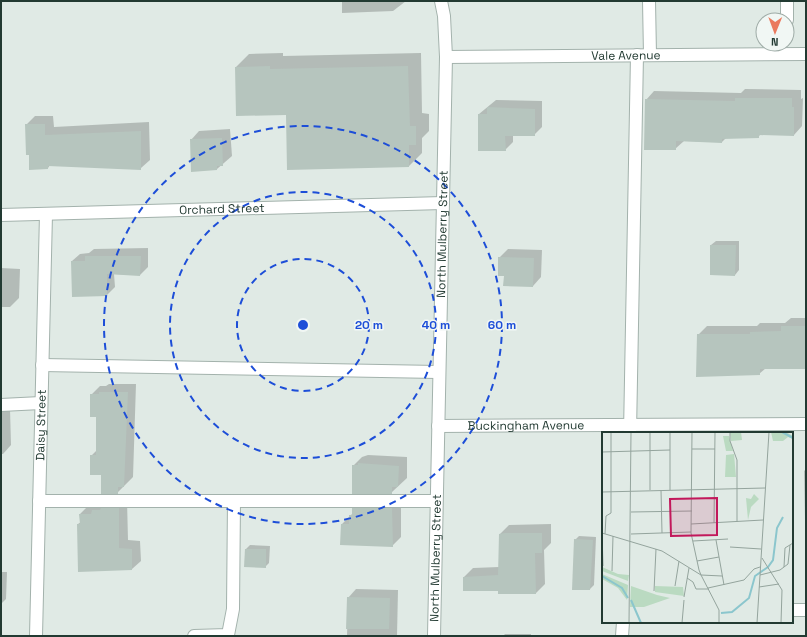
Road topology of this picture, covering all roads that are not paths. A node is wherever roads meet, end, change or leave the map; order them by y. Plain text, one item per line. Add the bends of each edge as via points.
1 (441, 1) edge
2 (649, 1) edge
3 (787, 1) edge
4 (787, 12) edge
5 (755, 50) edge
6 (795, 51) edge
7 (806, 54) edge
8 (637, 55) junction
9 (650, 55) junction
10 (446, 57) junction
11 (443, 204) junction
12 (46, 214) junction
13 (1, 215) edge
14 (42, 366) junction
15 (438, 372) junction
16 (41, 403) junction
17 (1, 405) edge
18 (806, 424) edge
19 (438, 426) junction
20 (630, 429) edge
21 (39, 501) junction
22 (234, 501) junction
23 (436, 501) junction
24 (793, 610) edge
25 (806, 610) edge
26 (623, 623) edge
27 (36, 636) edge
28 (194, 636) edge
29 (228, 636) edge
30 (434, 636) edge
31 (622, 636) edge

1 - 10 street, North Mulberry Street
2 - 9 street
3 - 4 street
5 - 9 street, Vale Avenue
6 - 7 street, Vale Avenue
8 - 9 street, Vale Avenue
8 - 10 street, Vale Avenue
8 - 20 street
10 - 11 street, North Mulberry Street
11 - 12 street, Orchard Street
11 - 15 street, North Mulberry Street
12 - 13 street, Orchard Street
12 - 14 street, Daisy Street
14 - 15 street
14 - 16 street, Daisy Street
15 - 19 street, North Mulberry Street
16 - 17 street
16 - 21 street, Daisy Street
18 - 20 street, Buckingham Avenue
19 - 20 street, Buckingham Avenue
19 - 23 street, North Mulberry Street
21 - 22 street
21 - 27 street, Daisy Street
22 - 23 street
22 - 29 street via 233,609
23 - 30 street, North Mulberry Street
24 - 25 street
26 - 31 street
28 - 29 street

